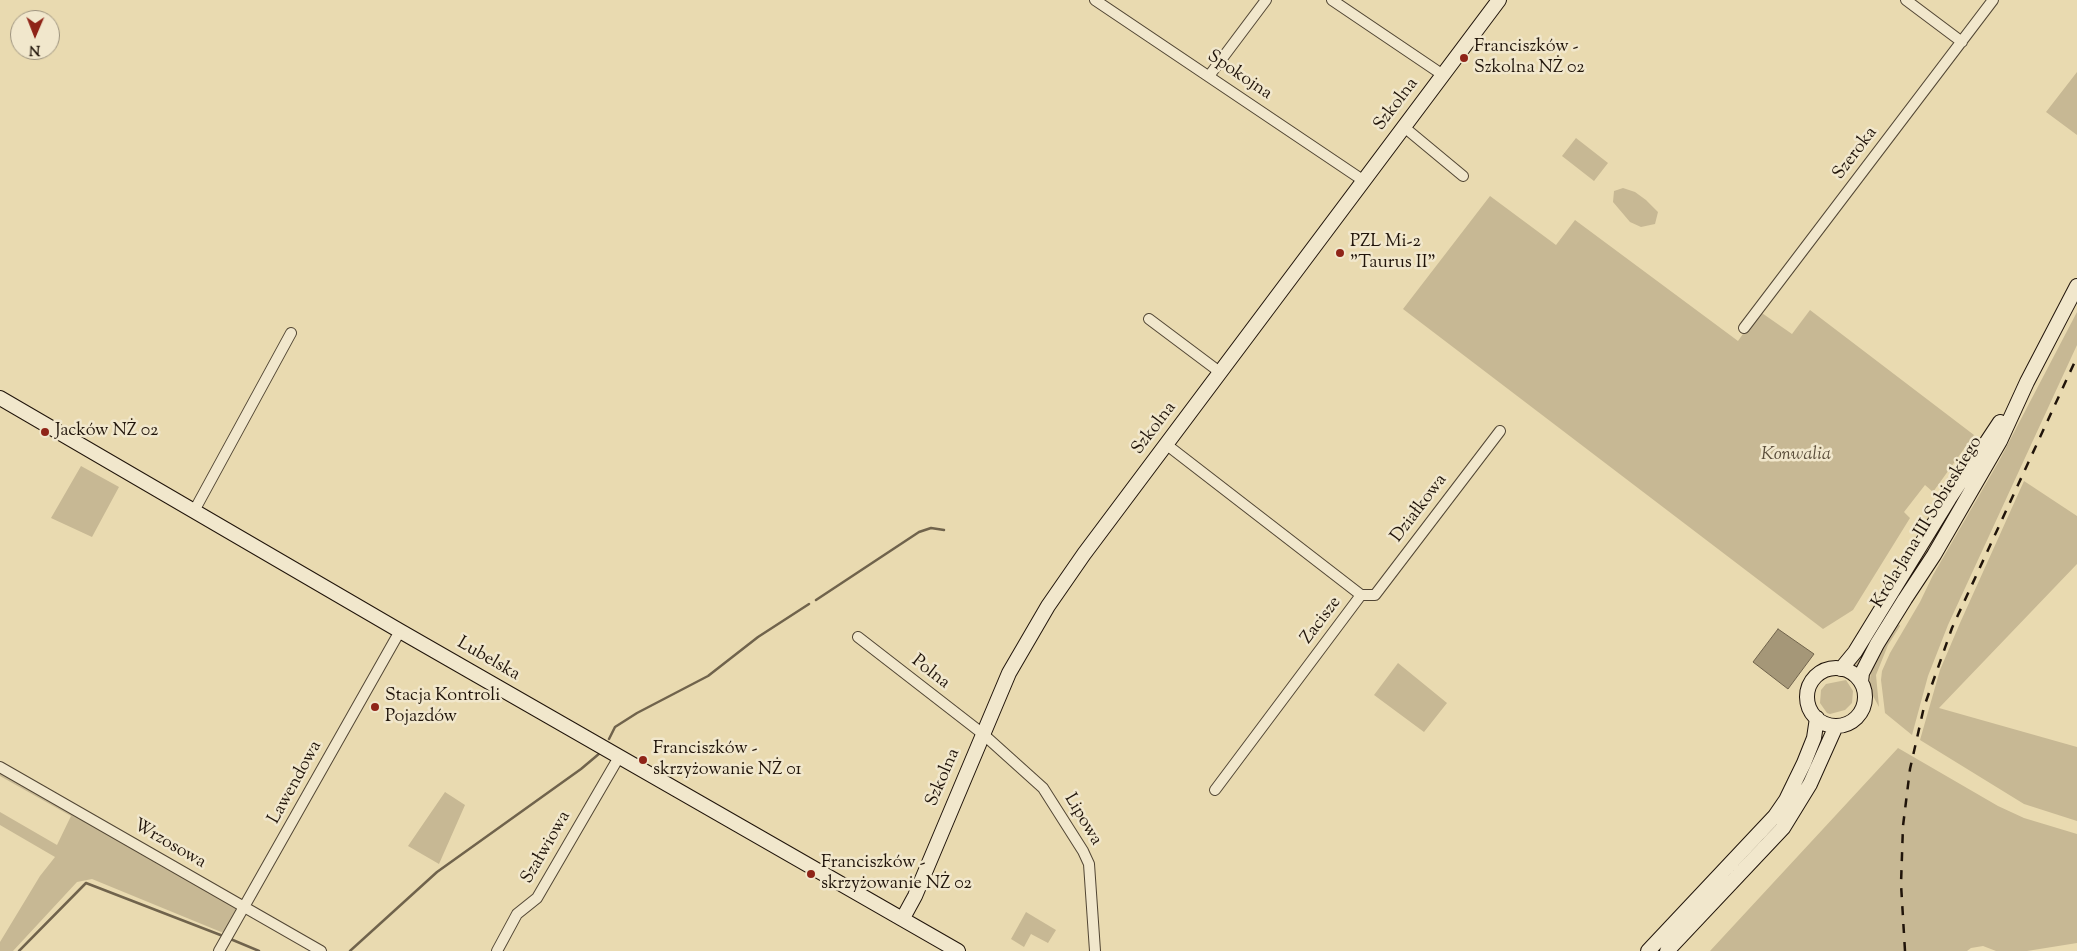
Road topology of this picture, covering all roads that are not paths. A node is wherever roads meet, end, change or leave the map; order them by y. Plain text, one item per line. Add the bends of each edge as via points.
1 (1095, 0) edge
2 (1266, 0) edge
3 (1332, 0) edge
4 (1499, 0) edge
5 (1906, 0) edge
6 (1993, 0) edge
7 (1962, 42) junction
8 (1443, 75) junction
9 (1209, 76) junction
10 (1404, 127) junction
11 (1463, 176) dead end
12 (1364, 181) junction
13 (2077, 286) edge
14 (1149, 319) dead end
15 (1744, 328) dead end
16 (291, 333) dead end
17 (1221, 373) junction
18 (2027, 382) junction
19 (0, 398) edge
20 (1500, 431) dead end
21 (1167, 446) junction
22 (194, 511) junction
23 (1361, 595) junction
24 (400, 631) junction
25 (858, 637) dead end
26 (1841, 669) junction
27 (1861, 682) junction
28 (1817, 718) junction
29 (1836, 726) junction
30 (983, 734) junction
31 (619, 757) junction
32 (0, 767) edge
33 (1215, 790) dead end
34 (245, 907) junction
35 (903, 918) junction
36 (950, 949) edge
37 (219, 951) edge
38 (321, 951) edge
39 (497, 951) edge
40 (1095, 951) edge
41 (1648, 951) edge
42 (1666, 951) edge

1 - 9 street, Spokojna
2 - 9 street
3 - 8 street
4 - 8 main road, Szkolna
5 - 7 street
6 - 7 street, Szeroka
7 - 15 street, Szeroka
8 - 10 main road, Szkolna
9 - 12 street, Spokojna
10 - 11 street
10 - 12 main road, Szkolna
12 - 17 main road, Szkolna
13 - 18 main road, Króla Jana III Sobieskiego
14 - 17 street
16 - 22 street
17 - 21 main road, Szkolna
18 - 26 main road, Króla Jana III Sobieskiego via 1949,498 1856,652
18 - 27 main road, Króla Jana III Sobieskiego via 2000,441 1934,555 1877,644 1862,673
19 - 22 main road, Lubelska
20 - 23 street, Działkowa via 1376,595
21 - 23 street, Zacisze
21 - 30 main road, Szkolna via 1048,606 1015,662
22 - 24 main road, Lubelska
23 - 33 street, Zacisze
24 - 31 main road, Lubelska
24 - 34 street, Lawendowa
25 - 30 street, Polna
26 - 27 main road
26 - 28 main road via 1822,673 1811,684 1808,704
27 - 29 main road via 1865,697 1862,709 1852,722
28 - 29 main road
28 - 41 main road via 1814,738 1804,764 1775,816
29 - 42 main road via 1810,784 1783,828
30 - 35 main road, Szkolna
30 - 40 street, Lipowa via 1043,788 1083,850 1090,872
31 - 35 main road, Lubelska
31 - 39 street, Szałwiowa via 537,898 517,914
32 - 34 street, Wrzosowa
34 - 37 street, Lawendowa
34 - 38 street, Wrzosowa
35 - 36 main road, Lubelska

